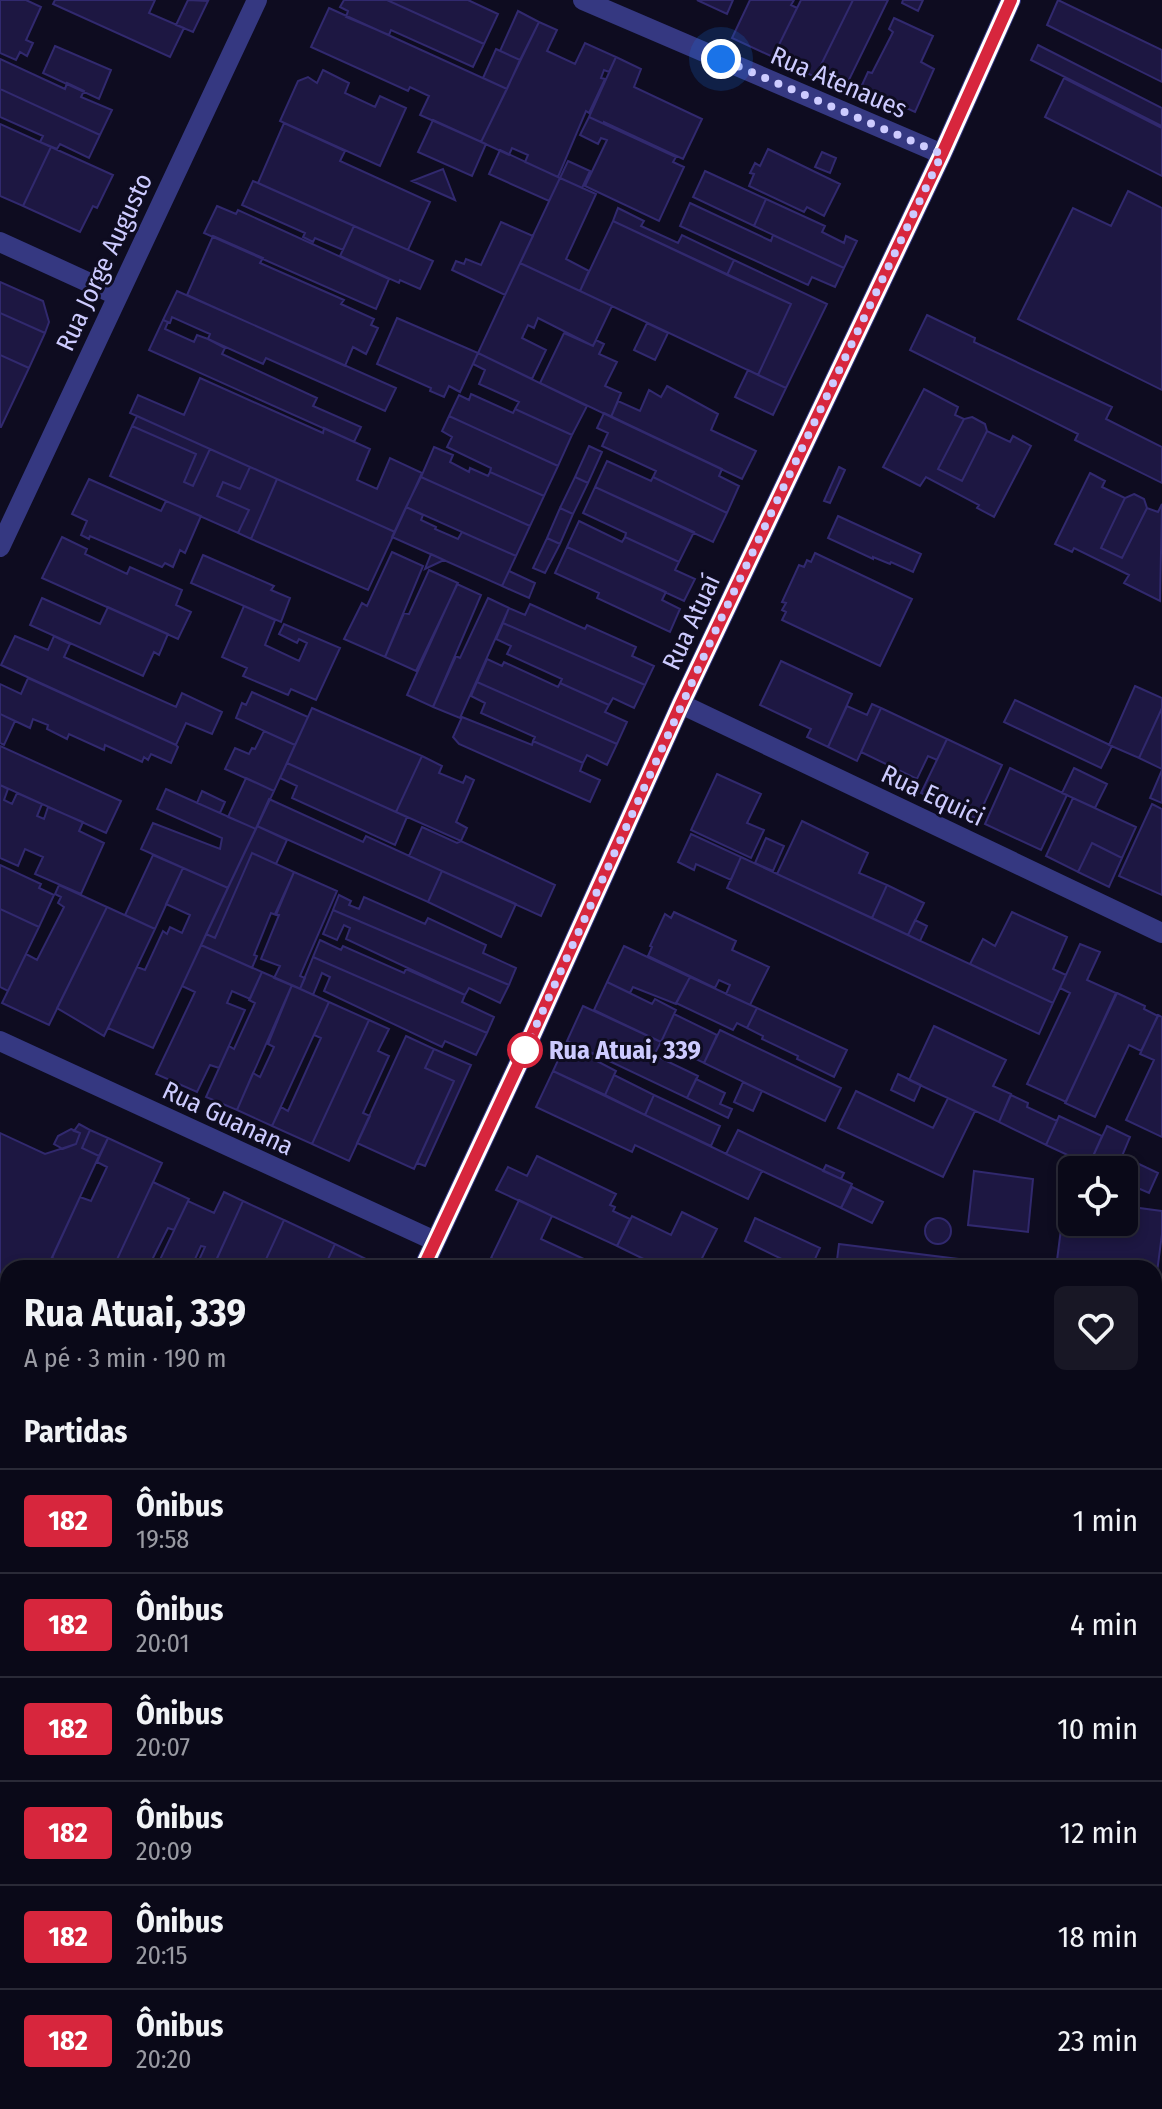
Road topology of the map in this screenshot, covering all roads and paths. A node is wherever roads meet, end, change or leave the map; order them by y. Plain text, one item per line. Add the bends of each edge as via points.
1 (257, 0) edge
2 (583, 0) edge
3 (1011, 0) edge
4 (942, 154) junction
5 (0, 242) edge
6 (116, 295) junction
7 (0, 547) edge
8 (681, 704) junction
9 (1162, 933) edge
10 (0, 1041) edge
11 (435, 1241) junction
12 (427, 1260) edge

1 - 6 street, Rua Jorge Augusto
2 - 4 street, Rua Atenaues
3 - 4 street, Rua Atuaí
4 - 8 street, Rua Atuaí
5 - 6 street
6 - 7 street, Rua Jorge Augusto
8 - 9 street, Rua Equici
8 - 11 street, Rua Atuaí
10 - 11 street, Rua Guanana
11 - 12 street, Rua Atuaí

